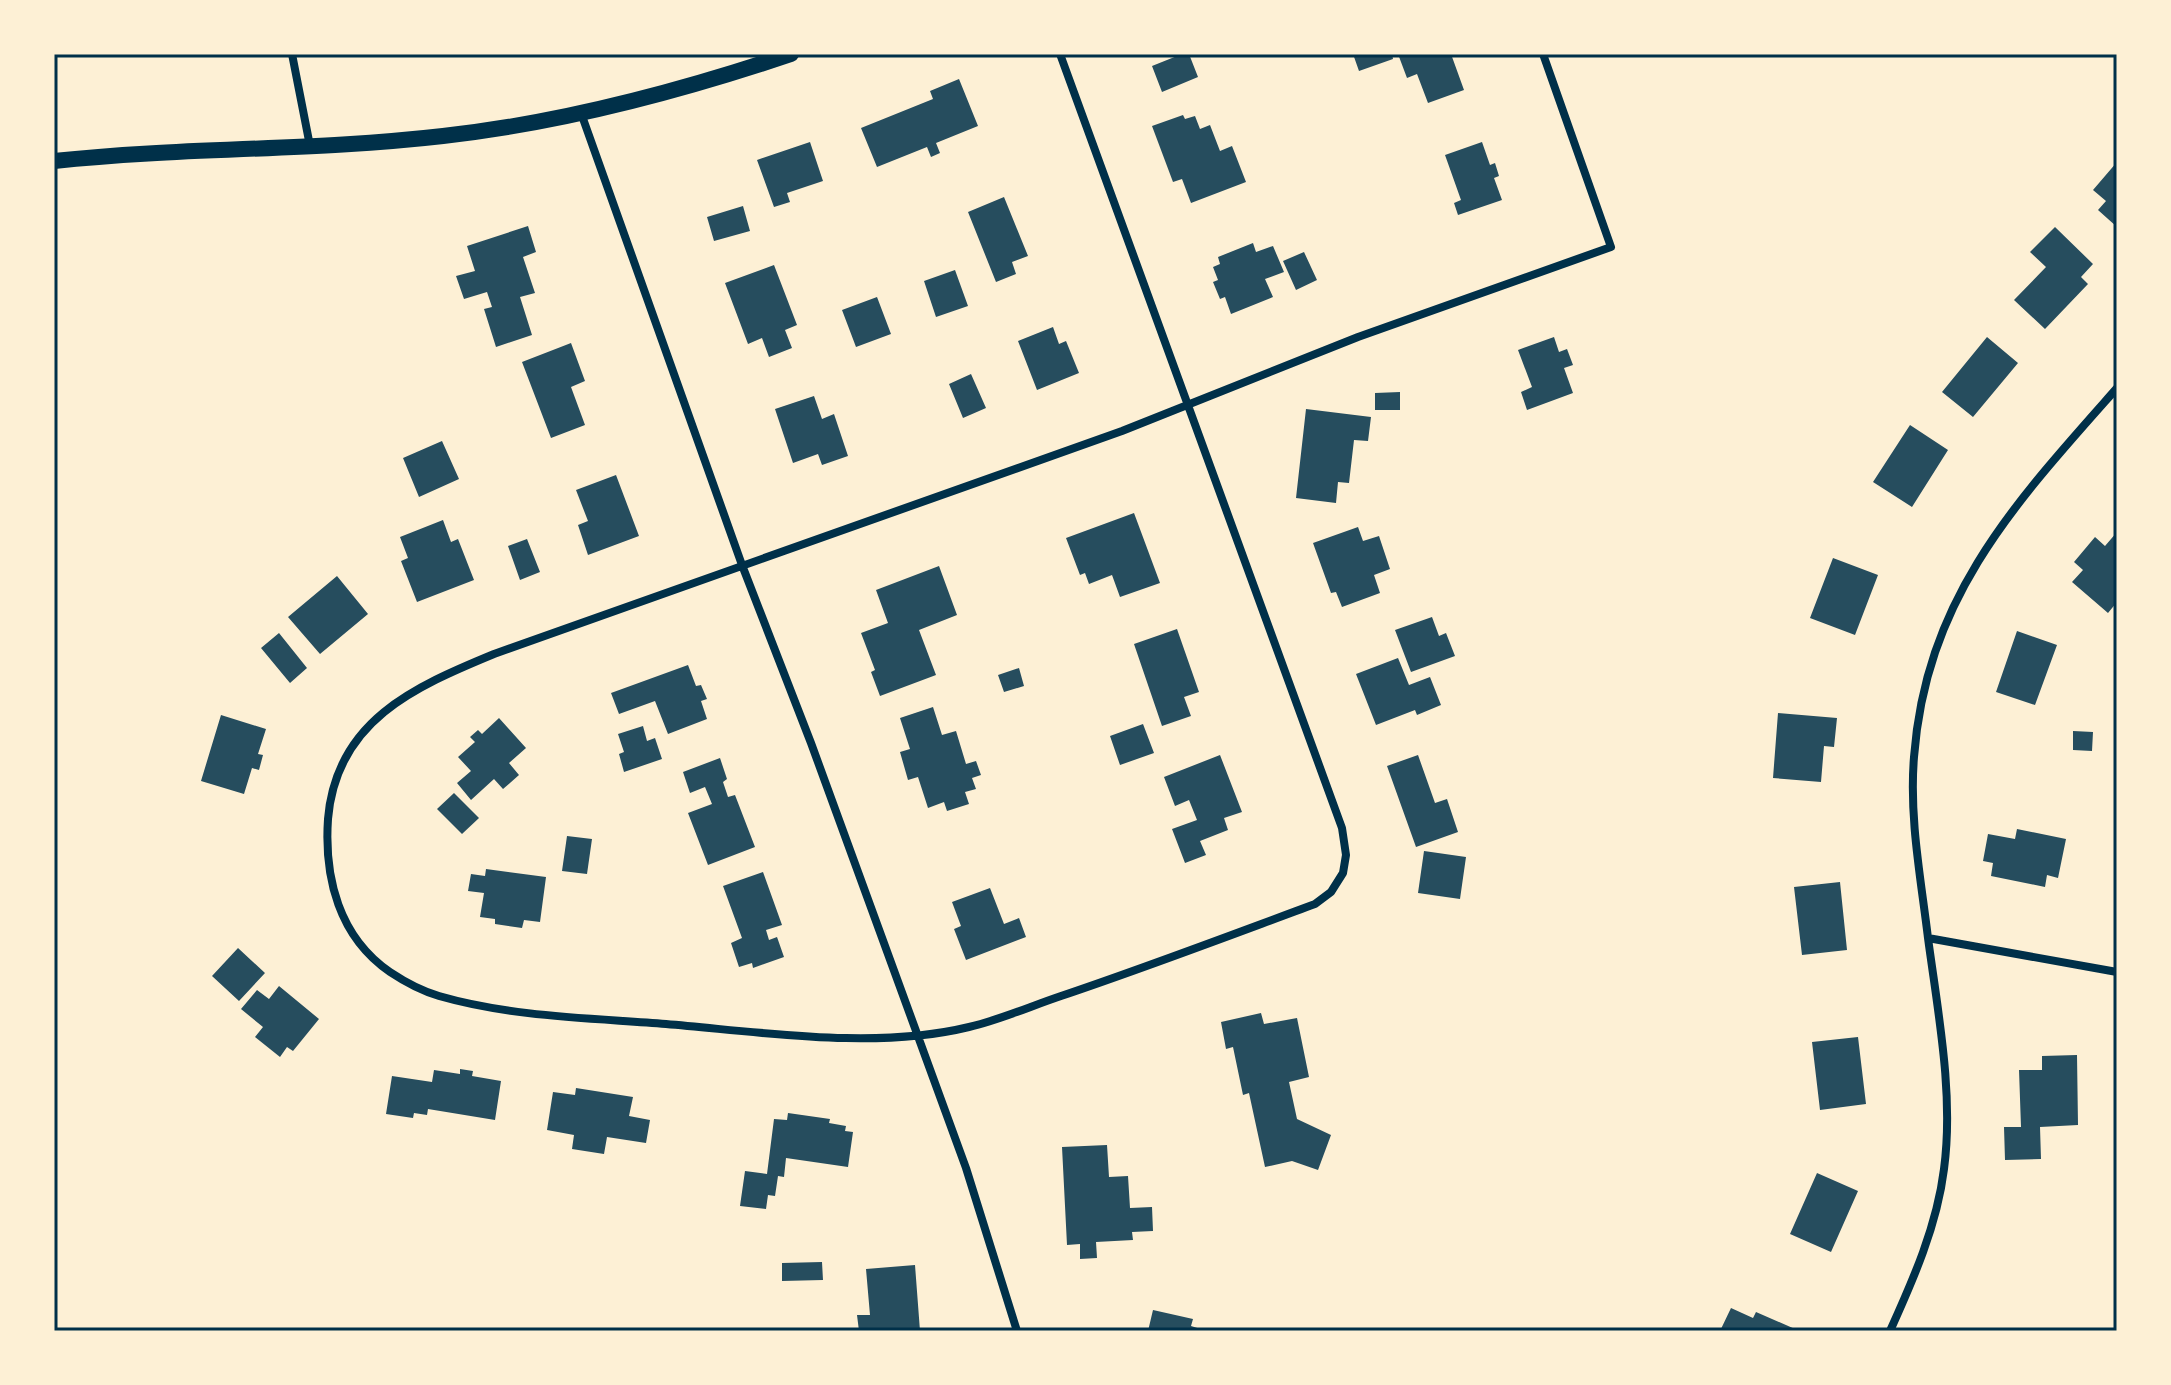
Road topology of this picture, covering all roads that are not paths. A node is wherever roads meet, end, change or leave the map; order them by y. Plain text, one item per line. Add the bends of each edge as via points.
1 (292, 54) edge
2 (791, 54) edge
3 (1060, 54) edge
4 (1543, 54) edge
5 (581, 113) junction
6 (310, 147) junction
7 (54, 161) edge
8 (2117, 388) edge
9 (1188, 407) junction
10 (742, 565) junction
11 (1928, 938) junction
12 (2117, 972) edge
13 (918, 1036) junction
14 (1017, 1331) edge
15 (1890, 1331) edge

1 - 6 street
2 - 5 main road
3 - 9 street
4 - 9 street via 1611,247 1372,332
5 - 6 main road via 444,136
5 - 10 street
6 - 7 main road via 162,151
8 - 11 street via 1983,551 1937,642 1914,759 1917,852
9 - 10 street
9 - 13 street via 1342,828 1345,869 1337,885 1315,904 970,1027
10 - 13 street
10 - 13 street via 494,654 416,689 379,713 343,763 329,814 328,865 340,913 362,947 389,972 458,1000 545,1015 812,1036
11 - 12 street
11 - 15 street via 1942,1055 1945,1167 1930,1232
13 - 14 street via 983,1216

